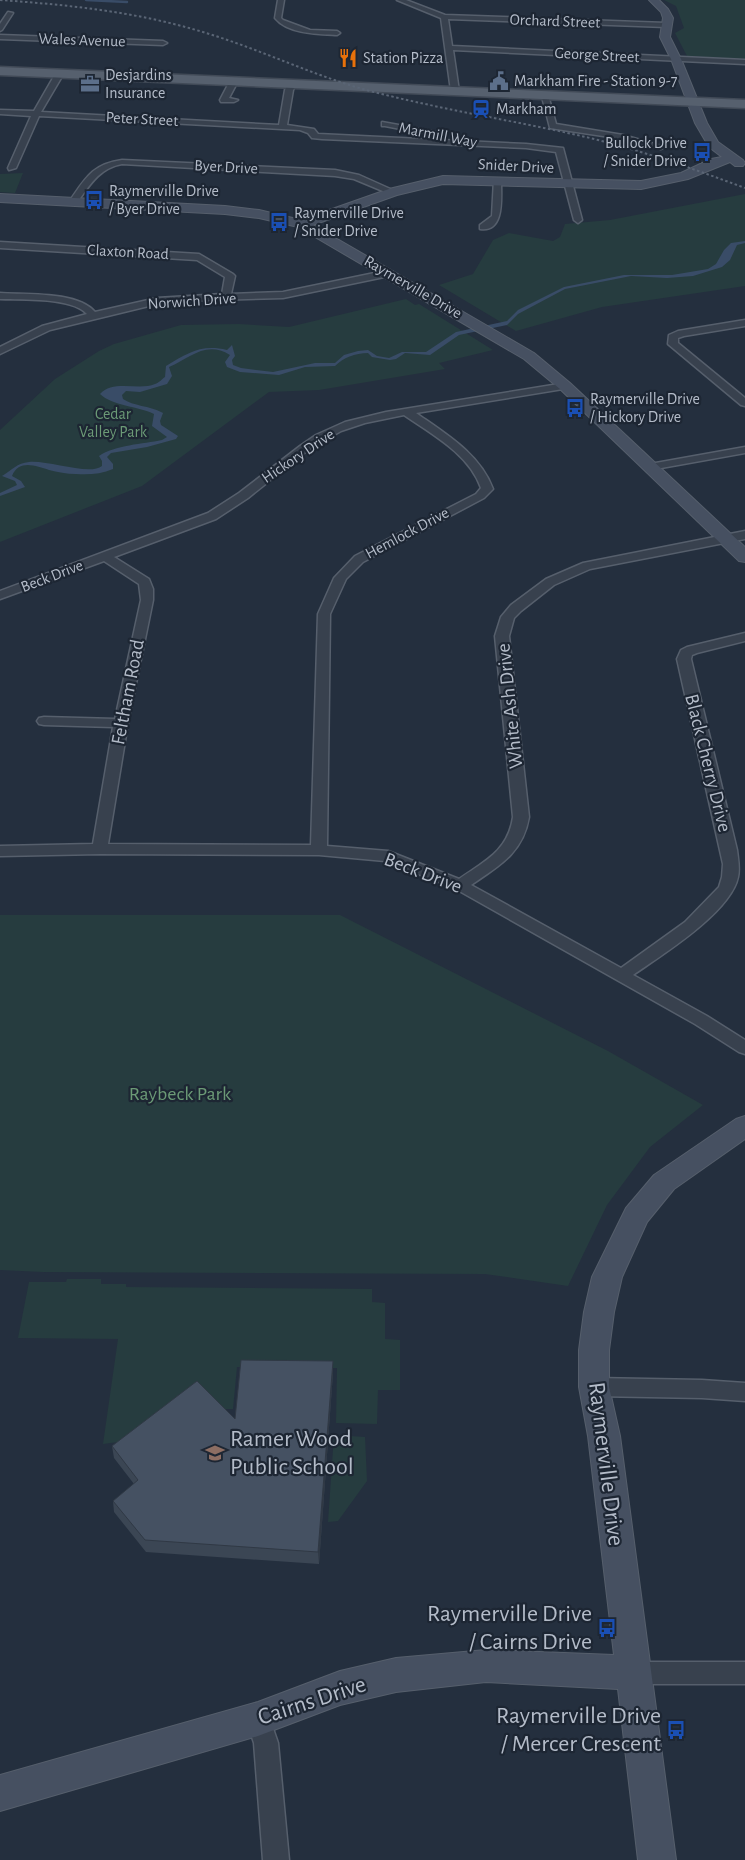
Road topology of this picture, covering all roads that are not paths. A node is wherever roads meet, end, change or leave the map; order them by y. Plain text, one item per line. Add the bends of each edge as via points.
1 (281, 0) edge
2 (400, 0) edge
3 (654, 0) edge
4 (10, 14) dead end
5 (444, 17) junction
6 (666, 25) junction
7 (0, 29) edge
8 (337, 33) dead end
9 (0, 37) edge
10 (163, 43) dead end
11 (449, 48) junction
12 (676, 59) junction
13 (745, 62) edge
14 (0, 71) edge
15 (60, 73) junction
16 (234, 81) junction
17 (292, 84) junction
18 (455, 91) junction
19 (544, 95) junction
20 (234, 100) dead end
21 (693, 102) junction
22 (745, 104) edge
23 (0, 112) edge
24 (36, 114) junction
25 (283, 127) junction
26 (383, 140) junction
27 (485, 144) junction
28 (661, 147) dead end
29 (731, 158) junction
30 (745, 166) edge
31 (12, 168) dead end
32 (498, 181) junction
33 (570, 184) junction
34 (394, 192) junction
35 (0, 198) edge
36 (73, 202) junction
37 (578, 220) dead end
38 (302, 224) junction
39 (483, 227) dead end
40 (0, 245) edge
41 (389, 273) junction
42 (0, 296) edge
43 (226, 297) junction
44 (93, 315) junction
45 (745, 322) edge
46 (0, 351) edge
47 (566, 386) junction
48 (745, 403) edge
49 (407, 412) junction
50 (745, 450) edge
51 (650, 467) junction
52 (745, 535) edge
53 (726, 540) junction
54 (105, 556) junction
55 (745, 557) edge
56 (0, 596) edge
57 (745, 637) edge
58 (44, 722) dead end
59 (121, 723) junction
60 (100, 849) junction
61 (319, 850) junction
62 (0, 851) edge
63 (460, 885) junction
64 (622, 976) junction
65 (745, 1048) edge
66 (745, 1126) edge
67 (594, 1387) junction
68 (745, 1392) edge
69 (745, 1673) edge
70 (634, 1674) junction
71 (258, 1719) junction
72 (0, 1793) edge
73 (276, 1860) edge
74 (658, 1860) edge

1 - 8 street via 278,18 281,21 309,32
2 - 5 street, Orchard Street
3 - 6 street via 665,11
4 - 7 street
5 - 6 street, Orchard Street
5 - 11 street
6 - 12 street via 665,37
9 - 10 street, Wales Avenue
11 - 12 street, George Street
11 - 18 street
12 - 13 street, George Street
12 - 21 street
14 - 15 main road
15 - 16 main road
15 - 24 street
16 - 17 main road
16 - 20 street via 224,100
17 - 18 main road
17 - 25 street
18 - 19 main road
19 - 21 main road
19 - 28 street via 553,126 623,137
21 - 22 main road
21 - 29 street via 710,139
23 - 24 street, Peter Street
24 - 25 street, Peter Street
24 - 31 street
25 - 26 street, Marmill Way via 307,129 315,136
26 - 27 street, Marmill Way
26 - 27 street, Marmill Way via 387,121
27 - 33 street via 560,150
29 - 30 street
29 - 33 street, Snider Drive via 654,184
32 - 33 street, Snider Drive
32 - 34 street, Snider Drive via 443,180
32 - 39 street via 496,216
33 - 37 street
34 - 36 street, Byer Drive via 356,177 335,173 122,162 100,168
34 - 38 street, Snider Drive
35 - 36 street, Raymerville Drive
36 - 38 street, Raymerville Drive via 243,212
38 - 41 street, Raymerville Drive
40 - 43 street, Claxton Road via 199,257 230,276
41 - 43 street, Norwich Drive via 283,295
41 - 47 street, Raymerville Drive via 530,356
42 - 44 street via 65,300 86,307
43 - 44 street, Norwich Drive via 157,301
44 - 46 street, Norwich Drive via 46,328
45 - 48 street via 673,337 673,344
47 - 49 street, Hickory Drive
47 - 51 street, Raymerville Drive
49 - 54 street, Hickory Drive via 356,422 337,430 288,460 223,510
49 - 61 street, Hemlock Drive via 465,456 481,474 487,489 471,502 359,559 334,589 324,614
50 - 51 street
51 - 53 street, Raymerville Drive
52 - 53 street, White Ash Drive
53 - 55 street, Raymerville Drive
53 - 63 street, White Ash Drive via 587,566 550,582 508,617 502,636 521,817 518,834 499,857
54 - 56 street, Beck Drive
54 - 59 street, Feltham Road via 144,582 147,590
57 - 64 street, Black Cherry Drive via 692,650 684,659 729,850 731,864 726,888 691,926
58 - 59 street
59 - 60 street, Feltham Road
60 - 61 street, Beck Drive
60 - 62 street, Beck Drive
61 - 63 street, Beck Drive via 388,856
63 - 64 street, Beck Drive
64 - 65 street, Beck Drive
66 - 67 street, Raymerville Drive via 664,1182 636,1216 607,1277 594,1350
67 - 68 street
67 - 70 street, Raymerville Drive via 604,1436
69 - 70 street
70 - 71 street, Cairns Drive via 486,1666 396,1675 340,1688
70 - 74 street, Raymerville Drive
71 - 72 street, Cairns Drive
71 - 73 street via 266,1743

